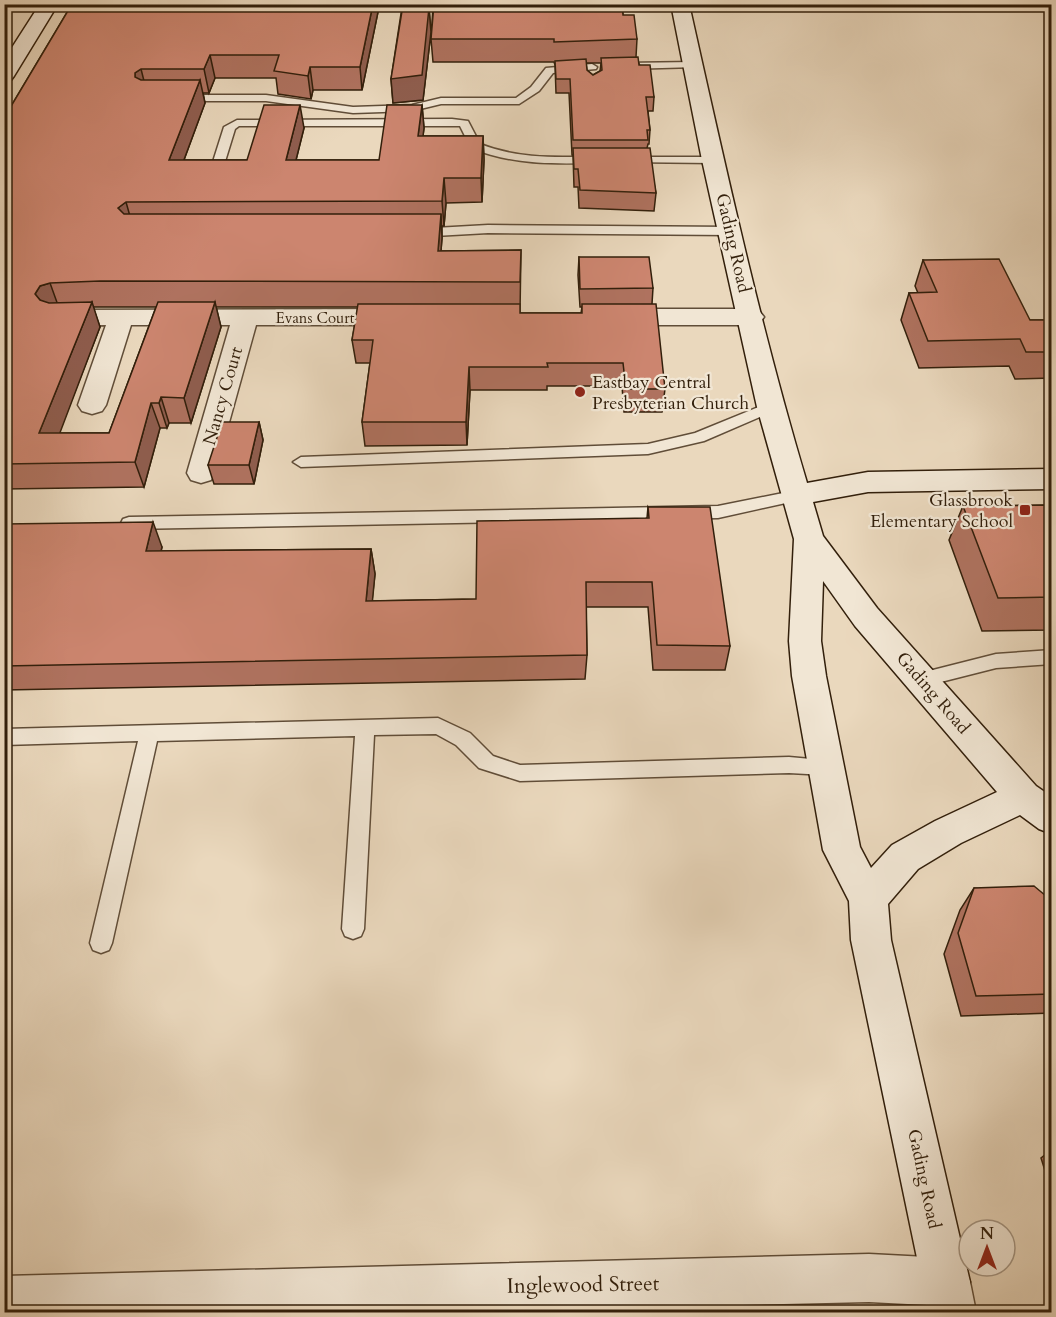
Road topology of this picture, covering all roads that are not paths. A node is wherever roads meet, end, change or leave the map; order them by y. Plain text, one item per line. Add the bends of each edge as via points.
1 (50, 4) edge
2 (680, 4) edge
3 (689, 4) edge
4 (988, 4) edge
5 (1035, 4) edge
6 (1052, 6) edge
7 (693, 65) junction
8 (4, 76) edge
9 (171, 98) edge
10 (713, 160) junction
11 (217, 168) edge
12 (731, 231) junction
13 (406, 233) edge
14 (426, 317) edge
15 (591, 317) edge
16 (751, 317) junction
17 (59, 318) edge
18 (121, 318) junction
19 (244, 318) junction
20 (92, 405) dead end
21 (771, 407) junction
22 (301, 462) dead end
23 (201, 473) dead end
24 (1052, 479) edge
25 (798, 495) junction
26 (111, 524) edge
27 (809, 539) junction
28 (1052, 657) edge
29 (921, 680) junction
30 (365, 728) junction
31 (149, 733) junction
32 (4, 737) edge
33 (825, 767) junction
34 (1037, 807) edge
35 (868, 900) junction
36 (353, 929) dead end
37 (101, 943) dead end
38 (949, 1297) edge
39 (4, 1300) edge

1 - 8 street
2 - 7 street, Gading Road
3 - 4 lane
5 - 6 lane
7 - 9 lane via 550,70 535,89 519,100 441,100 412,108 353,110 266,98
7 - 10 street, Gading Road
10 - 11 lane via 518,160 475,146 464,123 452,122 237,123 230,127
10 - 12 street, Gading Road
12 - 13 lane via 488,229
12 - 16 street, Gading Road
14 - 19 street, Evans Court
15 - 16 street
16 - 21 street, Gading Road
17 - 18 street, Evans Court
18 - 19 street, Evans Court
18 - 20 street
19 - 23 street, Nancy Court
21 - 22 lane via 699,437 648,449
21 - 25 street, Gading Road
24 - 25 street via 868,482
25 - 26 lane via 718,512
25 - 27 street, Gading Road
27 - 29 street, Gading Road via 866,617
27 - 33 street via 805,641
28 - 29 lane via 996,661
29 - 34 street, Gading Road
30 - 31 lane
30 - 33 lane via 438,726 463,739 486,762 520,773
30 - 36 lane
31 - 32 lane
31 - 37 lane
33 - 35 street via 842,850
34 - 35 street, Gading Road via 948,832 905,857
35 - 38 street, Gading Road via 871,940
38 - 39 street, Inglewood Street via 869,1278

